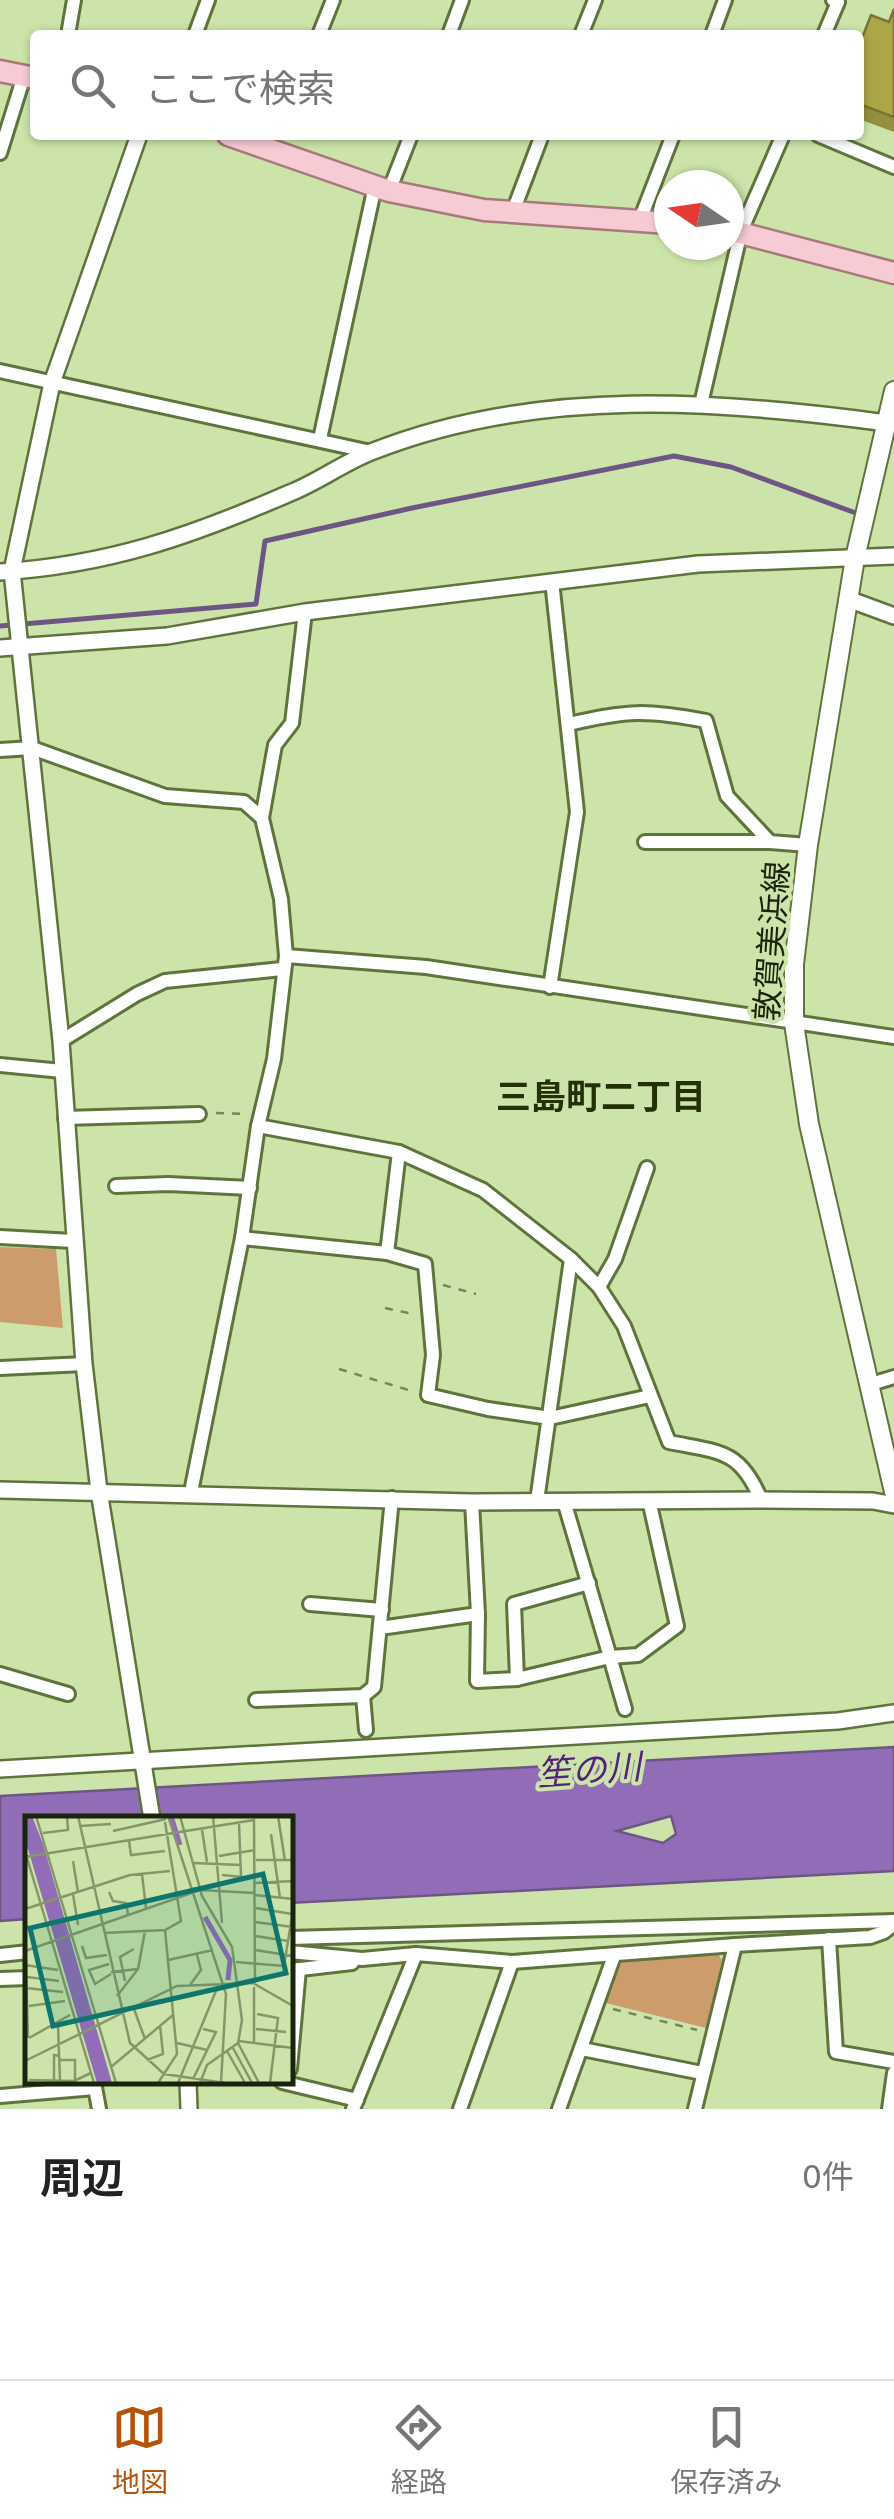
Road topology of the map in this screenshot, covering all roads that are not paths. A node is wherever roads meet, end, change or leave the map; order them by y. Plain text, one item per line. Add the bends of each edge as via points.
1 (74, 0) edge
2 (208, 0) edge
3 (333, 0) edge
4 (462, 0) edge
5 (595, 0) edge
6 (725, 0) edge
7 (833, 0) edge
8 (69, 30) edge
9 (197, 30) edge
10 (321, 30) edge
11 (451, 30) edge
12 (583, 30) edge
13 (714, 30) edge
14 (826, 30) edge
15 (0, 71) edge
16 (30, 77) edge
17 (137, 140) edge
18 (407, 140) edge
19 (540, 140) edge
20 (671, 140) edge
21 (780, 140) edge
22 (830, 140) edge
23 (277, 144) edge
24 (0, 153) edge
25 (894, 167) edge
26 (382, 189) junction
27 (744, 212) edge
28 (512, 214) junction
29 (640, 220) junction
30 (654, 221) edge
31 (744, 232) edge
32 (729, 260) edge
33 (894, 273) edge
34 (0, 371) edge
35 (52, 383) junction
36 (894, 391) edge
37 (701, 404) junction
38 (890, 423) edge
39 (320, 439) junction
40 (370, 452) junction
41 (894, 556) edge
42 (855, 558) junction
43 (6, 571) edge
44 (552, 581) junction
45 (848, 599) junction
46 (305, 612) junction
47 (894, 616) edge
48 (20, 641) junction
49 (0, 648) edge
50 (569, 724) junction
51 (32, 748) junction
52 (0, 750) edge
53 (262, 818) junction
54 (645, 842) dead end
55 (770, 842) junction
56 (808, 845) junction
57 (284, 963) junction
58 (550, 987) junction
59 (794, 1023) junction
60 (894, 1037) edge
61 (60, 1041) junction
62 (0, 1065) edge
63 (62, 1071) junction
64 (199, 1114) road end
65 (65, 1118) junction
66 (260, 1121) junction
67 (399, 1152) junction
68 (647, 1168) dead end
69 (116, 1186) dead end
70 (250, 1188) junction
71 (0, 1237) edge
72 (242, 1238) junction
73 (73, 1241) junction
74 (387, 1253) junction
75 (571, 1259) junction
76 (599, 1287) junction
77 (84, 1364) junction
78 (0, 1368) edge
79 (894, 1377) edge
80 (871, 1384) junction
81 (650, 1396) junction
82 (550, 1418) junction
83 (0, 1490) edge
84 (99, 1491) junction
85 (191, 1492) junction
86 (894, 1492) edge
87 (392, 1498) junction
88 (649, 1500) junction
89 (761, 1500) junction
90 (537, 1501) junction
91 (564, 1501) junction
92 (472, 1502) junction
93 (894, 1504) edge
94 (589, 1584) junction
95 (310, 1604) dead end
96 (382, 1610) junction
97 (478, 1614) junction
98 (380, 1628) junction
99 (610, 1657) junction
100 (0, 1674) edge
101 (517, 1679) junction
102 (68, 1694) dead end
103 (363, 1696) junction
104 (256, 1700) dead end
105 (624, 1709) dead end
106 (894, 1714) edge
107 (366, 1730) dead end
108 (143, 1767) junction
109 (0, 1769) edge
110 (151, 1816) edge
111 (894, 1922) edge
112 (292, 1938) edge
113 (829, 1939) junction
114 (735, 1946) junction
115 (25, 1952) edge
116 (292, 1952) edge
117 (0, 1954) edge
118 (416, 1954) junction
119 (614, 1956) junction
120 (362, 1959) junction
121 (512, 1962) junction
122 (294, 1969) edge
123 (25, 1978) edge
124 (0, 1979) edge
125 (292, 2000) edge
126 (582, 2050) junction
127 (894, 2062) edge
128 (702, 2073) junction
129 (894, 2073) edge
130 (292, 2081) edge
131 (188, 2084) edge
132 (94, 2085) edge
133 (0, 2096) edge
134 (355, 2104) edge
135 (100, 2109) edge
136 (190, 2109) edge
137 (460, 2109) edge
138 (559, 2109) edge
139 (695, 2109) edge
140 (889, 2109) edge

1 - 8 street
2 - 9 street
3 - 10 street
4 - 11 street
5 - 12 street
6 - 13 street
7 - 14 street via 838,2
15 - 16 main road
16 - 24 street
17 - 35 street
18 - 26 street
19 - 28 street
20 - 29 street
21 - 27 street
22 - 25 street
23 - 26 main road
26 - 28 main road
26 - 39 street
28 - 29 main road
29 - 30 main road
31 - 33 main road
32 - 37 street
34 - 35 street
35 - 39 street
35 - 43 street
36 - 38 main road, 敦賀美浜線
37 - 38 street
37 - 40 street via 498,415
38 - 42 main road, 敦賀美浜線
39 - 40 street
40 - 43 street via 294,492 123,556
41 - 42 street
42 - 44 street via 698,564
42 - 45 main road, 敦賀美浜線
43 - 48 street
44 - 46 street
44 - 50 street
45 - 47 street
45 - 56 main road, 敦賀美浜線
46 - 48 street via 167,636
46 - 53 street via 292,723 275,745
48 - 49 street
48 - 51 street
50 - 55 street via 622,712 706,721 727,796
50 - 58 street via 576,812
51 - 52 street
51 - 53 street via 166,796 244,802
51 - 61 street
53 - 57 street via 281,899
54 - 55 street
55 - 56 street
56 - 59 main road, 敦賀美浜線
57 - 58 street via 426,967
57 - 61 street via 165,981
57 - 66 street
58 - 59 street
59 - 60 street
59 - 80 main road, 敦賀美浜線 via 810,1124
61 - 63 street
62 - 63 street
63 - 65 street
64 - 65 street
65 - 73 street
66 - 67 street
66 - 70 street
67 - 74 street
67 - 75 street via 483,1190
68 - 76 street via 616,1259
69 - 70 street
70 - 72 street
71 - 73 street
72 - 74 street
72 - 85 street
73 - 77 street
74 - 82 street via 425,1264 433,1355 428,1396
75 - 76 street
75 - 82 street
76 - 81 street via 624,1326
77 - 78 street
77 - 84 street
79 - 80 street
80 - 86 main road, 敦賀美浜線
81 - 82 street
81 - 89 street via 669,1442 723,1452 749,1471
82 - 90 street
83 - 84 street
84 - 85 street
84 - 108 street
85 - 87 street
87 - 92 street
87 - 96 street
88 - 89 street
88 - 91 street
88 - 99 street via 678,1626 638,1656
89 - 93 street
90 - 91 street
90 - 92 street
91 - 94 street
92 - 97 street
94 - 99 street
94 - 101 street via 514,1604
95 - 96 street
96 - 98 street
97 - 98 street
97 - 101 street via 478,1681
98 - 103 street via 374,1686
99 - 101 street
99 - 105 street
100 - 102 street
103 - 104 street
103 - 107 street
106 - 108 street
108 - 109 street
108 - 110 street
111 - 112 street
111 - 113 street via 870,1937
113 - 114 street
113 - 127 street via 836,2052
114 - 119 street
114 - 128 street
115 - 117 street
116 - 120 street
118 - 120 street
118 - 121 street
118 - 134 street
119 - 121 street
119 - 126 street
120 - 122 street
121 - 137 street
122 - 125 street
123 - 124 street
126 - 128 street
126 - 138 street
128 - 139 street
129 - 140 street
130 - 134 street
131 - 136 street
132 - 133 street
132 - 135 street

